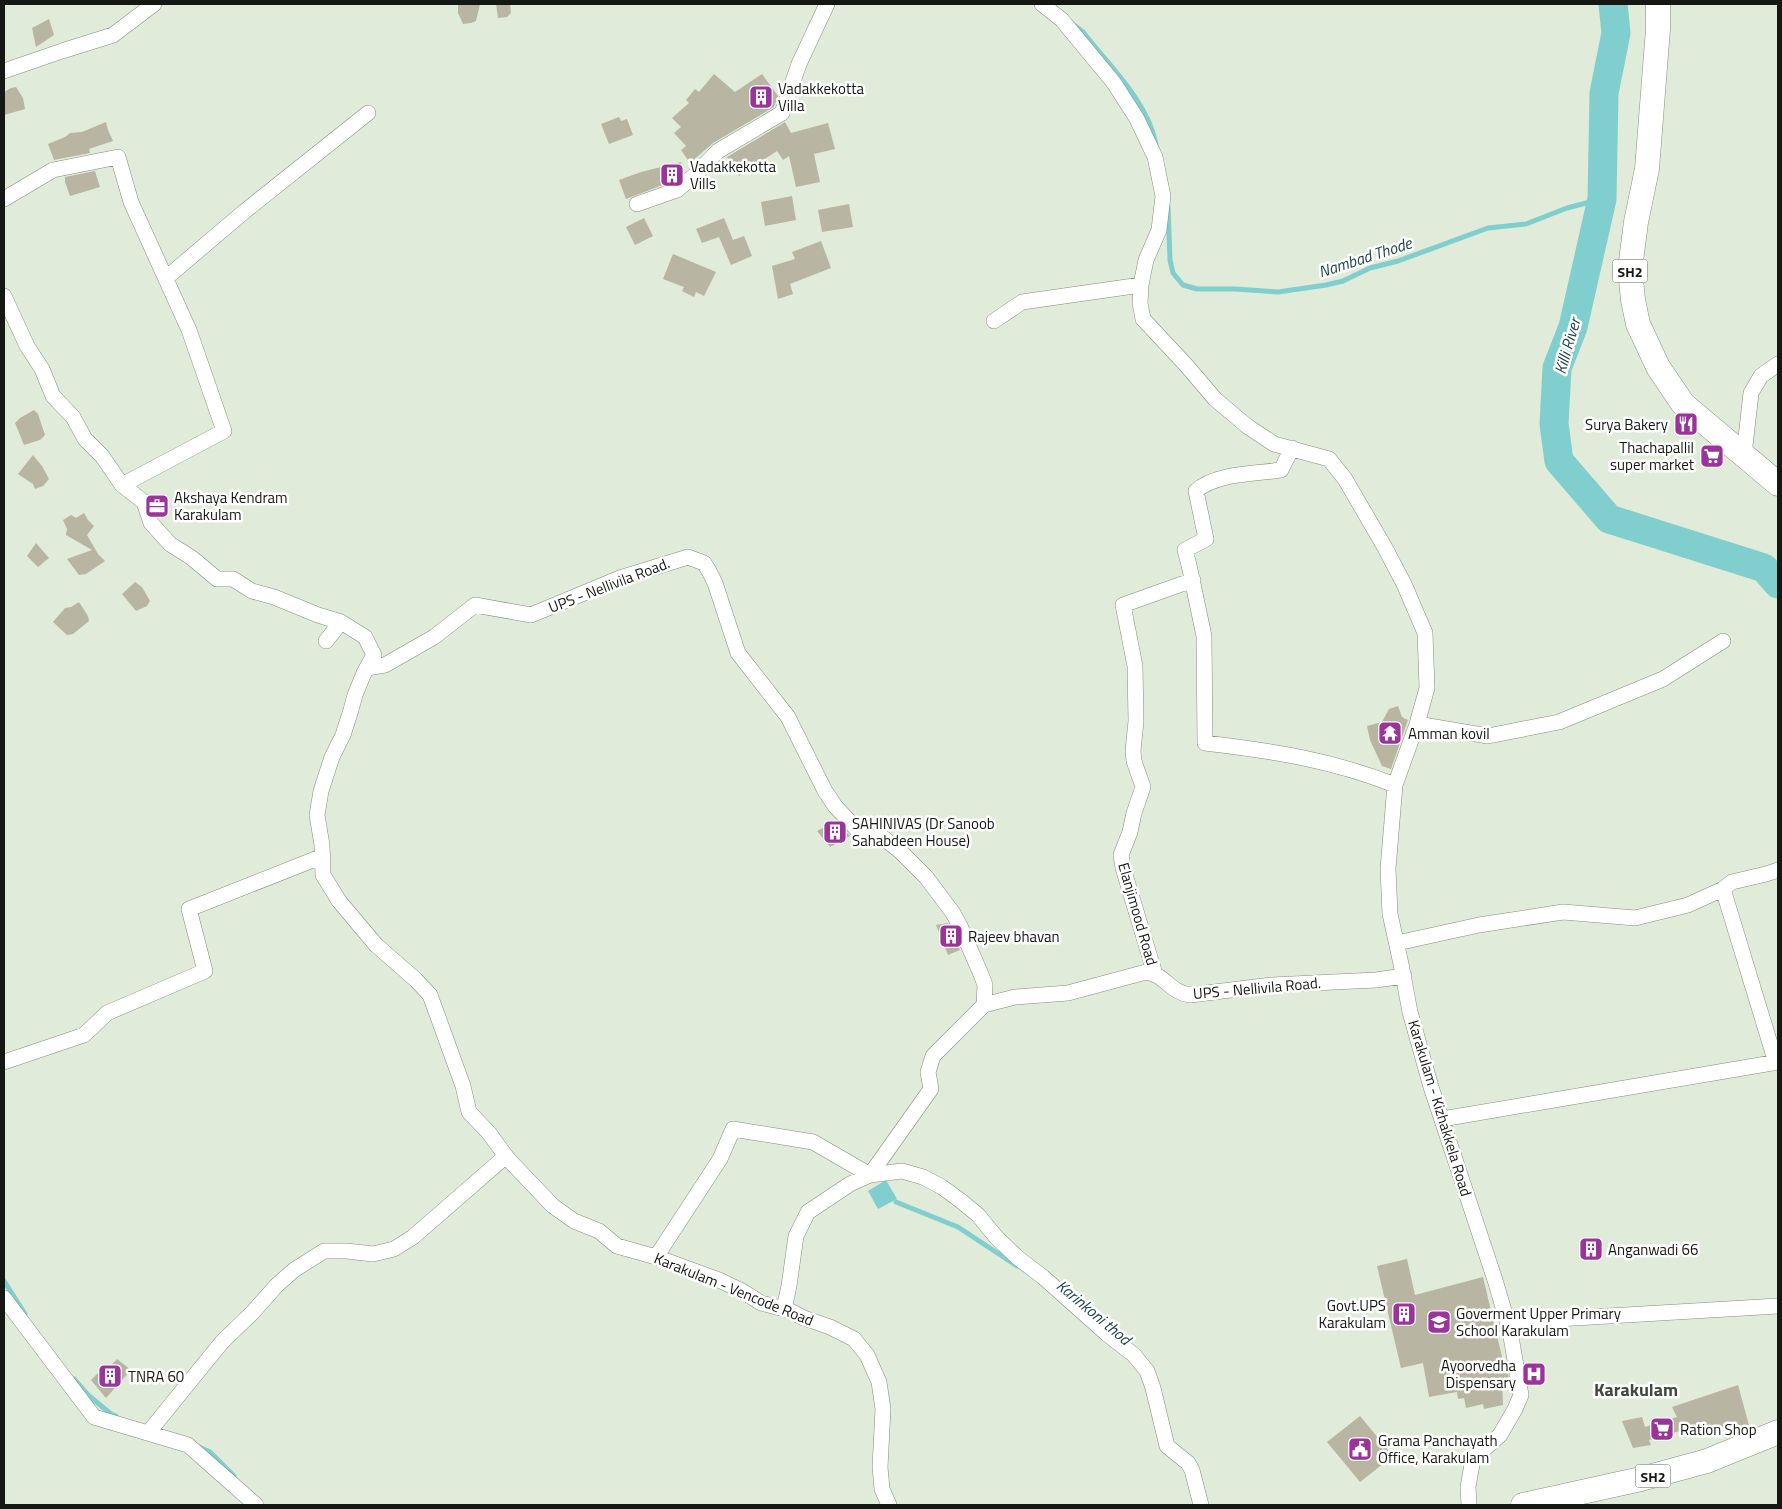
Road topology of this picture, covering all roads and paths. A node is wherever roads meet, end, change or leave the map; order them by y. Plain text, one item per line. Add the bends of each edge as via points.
1 (154, 4) edge
2 (827, 4) edge
3 (1042, 4) edge
4 (1658, 4) edge
5 (4, 72) edge
6 (368, 113) dead end
7 (4, 199) edge
8 (637, 204) dead end
9 (166, 278) junction
10 (1141, 285) junction
11 (4, 296) edge
12 (994, 321) dead end
13 (1778, 364) edge
14 (1292, 448) junction
15 (1744, 455) junction
16 (1778, 484) edge
17 (122, 485) junction
18 (1193, 580) junction
19 (341, 622) junction
20 (326, 641) dead end
21 (1723, 641) dead end
22 (366, 668) junction
23 (1417, 724) junction
24 (1395, 785) junction
25 (322, 856) junction
26 (1778, 870) edge
27 (1723, 889) junction
28 (1397, 943) junction
29 (1155, 974) junction
30 (1404, 976) junction
31 (984, 1005) junction
32 (4, 1062) edge
33 (1777, 1062) edge
34 (1442, 1119) junction
35 (506, 1156) junction
36 (870, 1175) junction
37 (656, 1257) junction
38 (4, 1298) edge
39 (1778, 1306) edge
40 (784, 1309) junction
41 (1507, 1322) junction
42 (1778, 1432) edge
43 (148, 1433) junction
44 (256, 1505) edge
45 (889, 1505) edge
46 (1201, 1505) edge
47 (1469, 1505) edge
48 (1523, 1505) edge

1 - 5 street via 113,35
2 - 8 street via 799,64 782,113 718,151 677,190
3 - 10 street via 1062,20 1114,83 1137,119 1155,157 1163,196 1159,230 1146,260
4 - 15 main road, SH2 via 1647,169 1630,269 1633,300 1638,324 1658,367 1683,404
6 - 9 street
7 - 9 street via 53,170 118,157 131,202
9 - 17 street via 189,330 224,431
10 - 12 street via 1022,302
10 - 14 street via 1143,319 1215,399 1274,444
11 - 17 street, Karakulam - Vencode Road via 53,396 73,417 85,439 102,456
13 - 15 street via 1762,376 1751,393
14 - 18 street via 1282,470 1224,478 1196,491 1206,539 1184,550
14 - 23 street, Karakulam - Kizhakkela Road via 1329,459 1345,479 1404,584 1425,633 1427,688
15 - 16 main road, SH2
17 - 19 street, Karakulam - Vencode Road via 144,502 152,523 170,544 217,579 233,579 252,591
18 - 24 street via 1204,636 1205,743 1270,750 1319,760
18 - 29 street, Elanjimood Road via 1122,605 1136,666 1133,751 1143,787 1121,856
19 - 20 street
19 - 22 street, Karakulam - Vencode Road via 364,637 374,655
21 - 23 street via 1663,679 1559,722 1488,736
22 - 25 street, Karakulam - Vencode Road via 321,791 317,815
22 - 31 street, UPS - Nellivila Road. via 385,665 434,637 475,605 531,615 658,565 688,557 704,563 715,583 738,653 788,717 825,791 860,834 875,831 901,852 926,877 953,913 985,985
23 - 24 street, Karakulam - Kizhakkela Road
24 - 28 street, Karakulam - Kizhakkela Road via 1388,870 1390,914
25 - 32 street via 189,909 205,971 107,1013 84,1035
25 - 35 street, Karakulam - Vencode Road via 323,875 339,901 376,945 430,995 464,1086 469,1112
26 - 27 street via 1732,882
27 - 28 street via 1688,905 1635,918 1563,912 1479,925
27 - 33 street
28 - 30 street, Karakulam - Kizhakkela Road
29 - 30 street, UPS - Nellivila Road. via 1179,993 1190,995 1272,985
29 - 31 street via 1146,972 1068,993 1015,997
30 - 34 street, Karakulam - Kizhakkela Road via 1410,1012
31 - 36 street via 933,1056 928,1072 931,1089
33 - 34 street
34 - 41 street, Karakulam - Kizhakkela Road
35 - 37 street, Karakulam - Vencode Road via 553,1206 574,1221 599,1231 617,1246
35 - 43 street via 413,1237 394,1249 373,1254 324,1251 294,1270 222,1342
36 - 37 street via 813,1142 733,1129 720,1159
36 - 40 street via 850,1184 808,1212 796,1236
36 - 46 street via 902,1171 942,1186 978,1215 1018,1258 1134,1355 1147,1372 1153,1388 1167,1446 1188,1463
37 - 40 street, Karakulam - Vencode Road via 719,1280 761,1303
38 - 43 street via 94,1417
39 - 41 street
40 - 45 street, Karakulam - Vencode Road via 854,1339 867,1355 879,1382 882,1400 880,1467 882,1489
41 - 47 street, Karakulam - Kizhakkela Road via 1521,1395 1500,1435 1473,1459 1468,1487
42 - 48 main road, SH2 via 1707,1461
43 - 44 street via 188,1446

